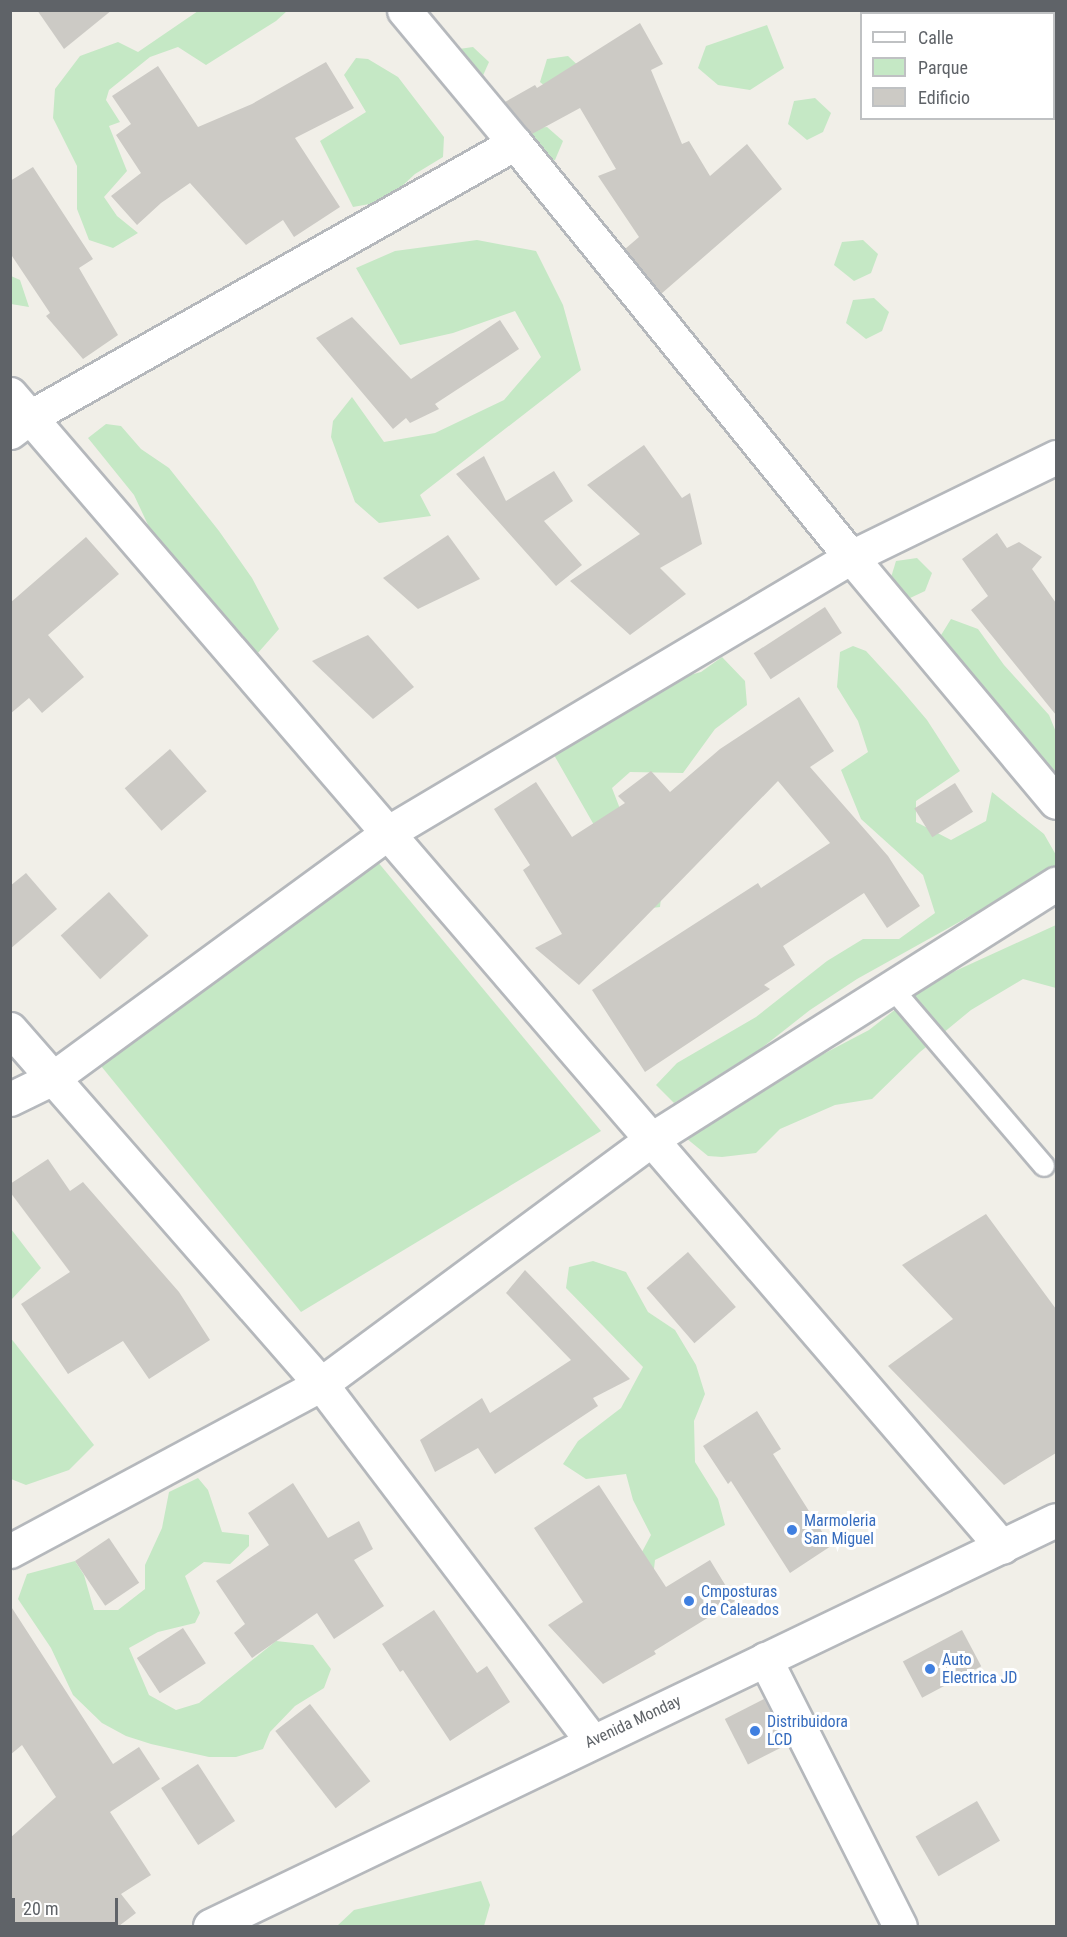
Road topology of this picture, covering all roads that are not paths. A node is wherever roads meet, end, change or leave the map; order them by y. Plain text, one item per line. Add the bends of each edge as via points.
1 (404, 10) edge
2 (515, 143) junction
3 (17, 414) edge
4 (1056, 457) edge
5 (851, 557) junction
6 (1056, 802) edge
7 (389, 832) junction
8 (1056, 884) edge
9 (892, 988) junction
10 (10, 1029) edge
11 (53, 1078) junction
12 (10, 1099) edge
13 (652, 1139) junction
14 (1044, 1166) dead end
15 (321, 1384) junction
16 (1056, 1520) edge
17 (1002, 1547) junction
18 (10, 1551) edge
19 (765, 1659) junction
20 (592, 1741) junction
21 (210, 1926) edge
22 (900, 1926) edge

1 - 2 street
2 - 3 street
2 - 5 street
3 - 7 street
4 - 5 street
5 - 6 street
5 - 7 street
7 - 11 street
7 - 13 street
8 - 9 street
9 - 13 street
9 - 14 lane
10 - 11 street
11 - 12 street
11 - 15 street
13 - 15 street
13 - 17 street
15 - 18 street
15 - 20 street
16 - 17 street, Avenida Monday
17 - 19 street, Avenida Monday
19 - 20 street, Avenida Monday
19 - 22 street
20 - 21 street, Avenida Monday

